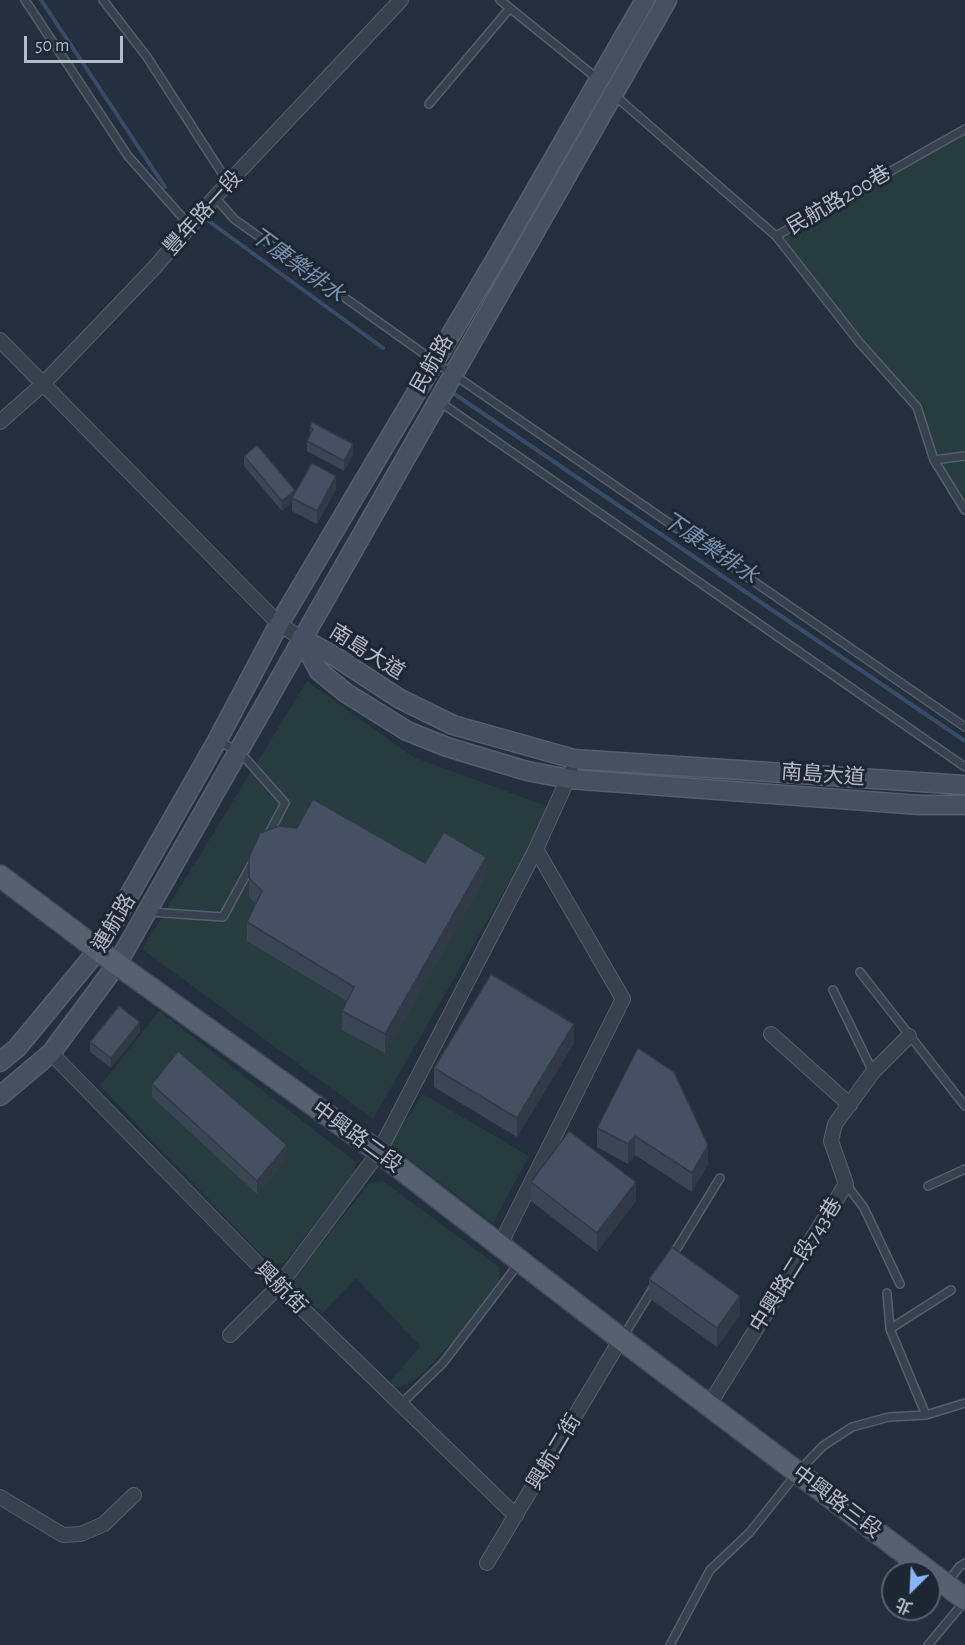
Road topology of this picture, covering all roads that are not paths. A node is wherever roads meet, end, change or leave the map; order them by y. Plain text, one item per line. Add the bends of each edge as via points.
1 (24, 0) edge
2 (103, 0) edge
3 (401, 0) edge
4 (500, 0) edge
5 (645, 0) edge
6 (667, 0) edge
7 (510, 8) junction
8 (599, 81) junction
9 (613, 95) junction
10 (429, 104) dead end
11 (965, 129) edge
12 (229, 183) junction
13 (215, 197) junction
14 (190, 226) junction
15 (776, 236) junction
16 (0, 340) edge
17 (434, 361) junction
18 (453, 373) junction
19 (42, 385) junction
20 (438, 400) junction
21 (0, 422) edge
22 (965, 456) edge
23 (934, 460) junction
24 (965, 510) edge
25 (279, 624) junction
26 (300, 639) junction
27 (965, 728) edge
28 (217, 741) junction
29 (239, 751) junction
30 (574, 759) junction
31 (965, 767) edge
32 (569, 779) junction
33 (965, 785) edge
34 (965, 805) edge
35 (263, 844) edge
36 (536, 849) junction
37 (257, 855) edge
38 (0, 876) edge
39 (147, 911) junction
40 (98, 950) junction
41 (117, 964) junction
42 (860, 972) dead end
43 (833, 990) dead end
44 (771, 1034) dead end
45 (909, 1036) junction
46 (51, 1053) junction
47 (0, 1062) edge
48 (873, 1072) junction
49 (0, 1096) edge
50 (850, 1105) junction
51 (965, 1106) edge
52 (379, 1152) junction
53 (965, 1169) edge
54 (720, 1178) dead end
55 (846, 1184) junction
56 (928, 1186) dead end
57 (500, 1245) junction
58 (520, 1261) junction
59 (664, 1269) edge
60 (658, 1279) edge
61 (900, 1284) dead end
62 (279, 1286) junction
63 (951, 1290) dead end
64 (887, 1293) dead end
65 (890, 1329) junction
66 (230, 1335) dead end
67 (621, 1340) junction
68 (965, 1403) edge
69 (399, 1406) junction
70 (709, 1406) junction
71 (926, 1415) junction
72 (797, 1473) junction
73 (134, 1495) dead end
74 (0, 1497) edge
75 (516, 1516) junction
76 (487, 1563) dead end
77 (965, 1563) edge
78 (947, 1584) junction
79 (965, 1600) edge
80 (669, 1645) edge
81 (928, 1645) edge

1 - 14 lane via 128,156
2 - 12 lane via 147,57
3 - 12 street, 豐年路一段
4 - 7 lane, 民航路200巷
5 - 8 street, 民航路
6 - 9 street, 民航路
7 - 8 lane, 民航路200巷
7 - 10 lane
8 - 9 lane, 民航路200巷
8 - 17 street, 民航路
9 - 15 lane, 民航路200巷
9 - 18 street, 民航路
11 - 15 lane, 民航路200巷
12 - 13 street, 豐年路一段
13 - 14 street, 豐年路一段
13 - 17 lane via 234,219
14 - 19 street, 豐年路一段
15 - 23 lane via 859,342 917,407
16 - 19 street
17 - 18 lane
17 - 25 street, 民航路
18 - 20 street, 民航路
18 - 27 lane
19 - 21 street, 豐年路一段
19 - 25 street
20 - 26 street, 民航路
20 - 31 lane
22 - 23 lane
23 - 24 lane
25 - 26 street
25 - 28 street, 民航路
26 - 29 street, 民航路
26 - 30 street, 南島大道 via 400,699 453,725
26 - 32 street, 南島大道 via 319,671 407,731 487,759
28 - 29 lane
28 - 40 street, 連航路
29 - 35 lane via 285,803
29 - 39 street, 連航路
30 - 32 street
30 - 33 street, 南島大道
32 - 34 street, 南島大道
32 - 36 street
36 - 52 street
36 - 57 street via 623,999
37 - 39 lane via 223,917
38 - 40 main road, 中興路二段
39 - 41 street, 連航路
40 - 41 main road, 中興路二段
40 - 47 street, 連航路 via 17,1048
41 - 46 street, 連航路
41 - 52 main road, 中興路二段
42 - 45 lane
43 - 48 lane
44 - 50 street
45 - 48 street, 中興路二段743巷
45 - 51 lane
46 - 49 street, 連航路
46 - 62 street, 興航街
48 - 50 street, 中興路二段743巷
50 - 55 street, 中興路二段743巷 via 835,1124 831,1141
52 - 57 main road, 中興路二段
52 - 62 street
53 - 56 lane
54 - 59 lane
55 - 61 lane via 864,1208
55 - 70 street, 中興路二段743巷
57 - 58 main road, 中興路二段
58 - 67 main road, 中興路二段
58 - 69 lane via 443,1363
60 - 67 lane
62 - 66 street
62 - 69 street, 興航街
63 - 65 lane
64 - 65 lane
65 - 71 lane
67 - 70 main road, 中興路二段
67 - 75 street, 興航二街
68 - 71 lane
69 - 75 street, 興航街
70 - 72 main road, 中興路三段
71 - 72 lane via 889,1417 852,1427 823,1446
72 - 78 main road, 中興路三段
72 - 80 lane via 750,1532 710,1570
73 - 74 street via 104,1524 81,1534 63,1535
75 - 76 street, 興航二街
77 - 78 lane
78 - 79 main road, 中興路三段
79 - 81 lane

